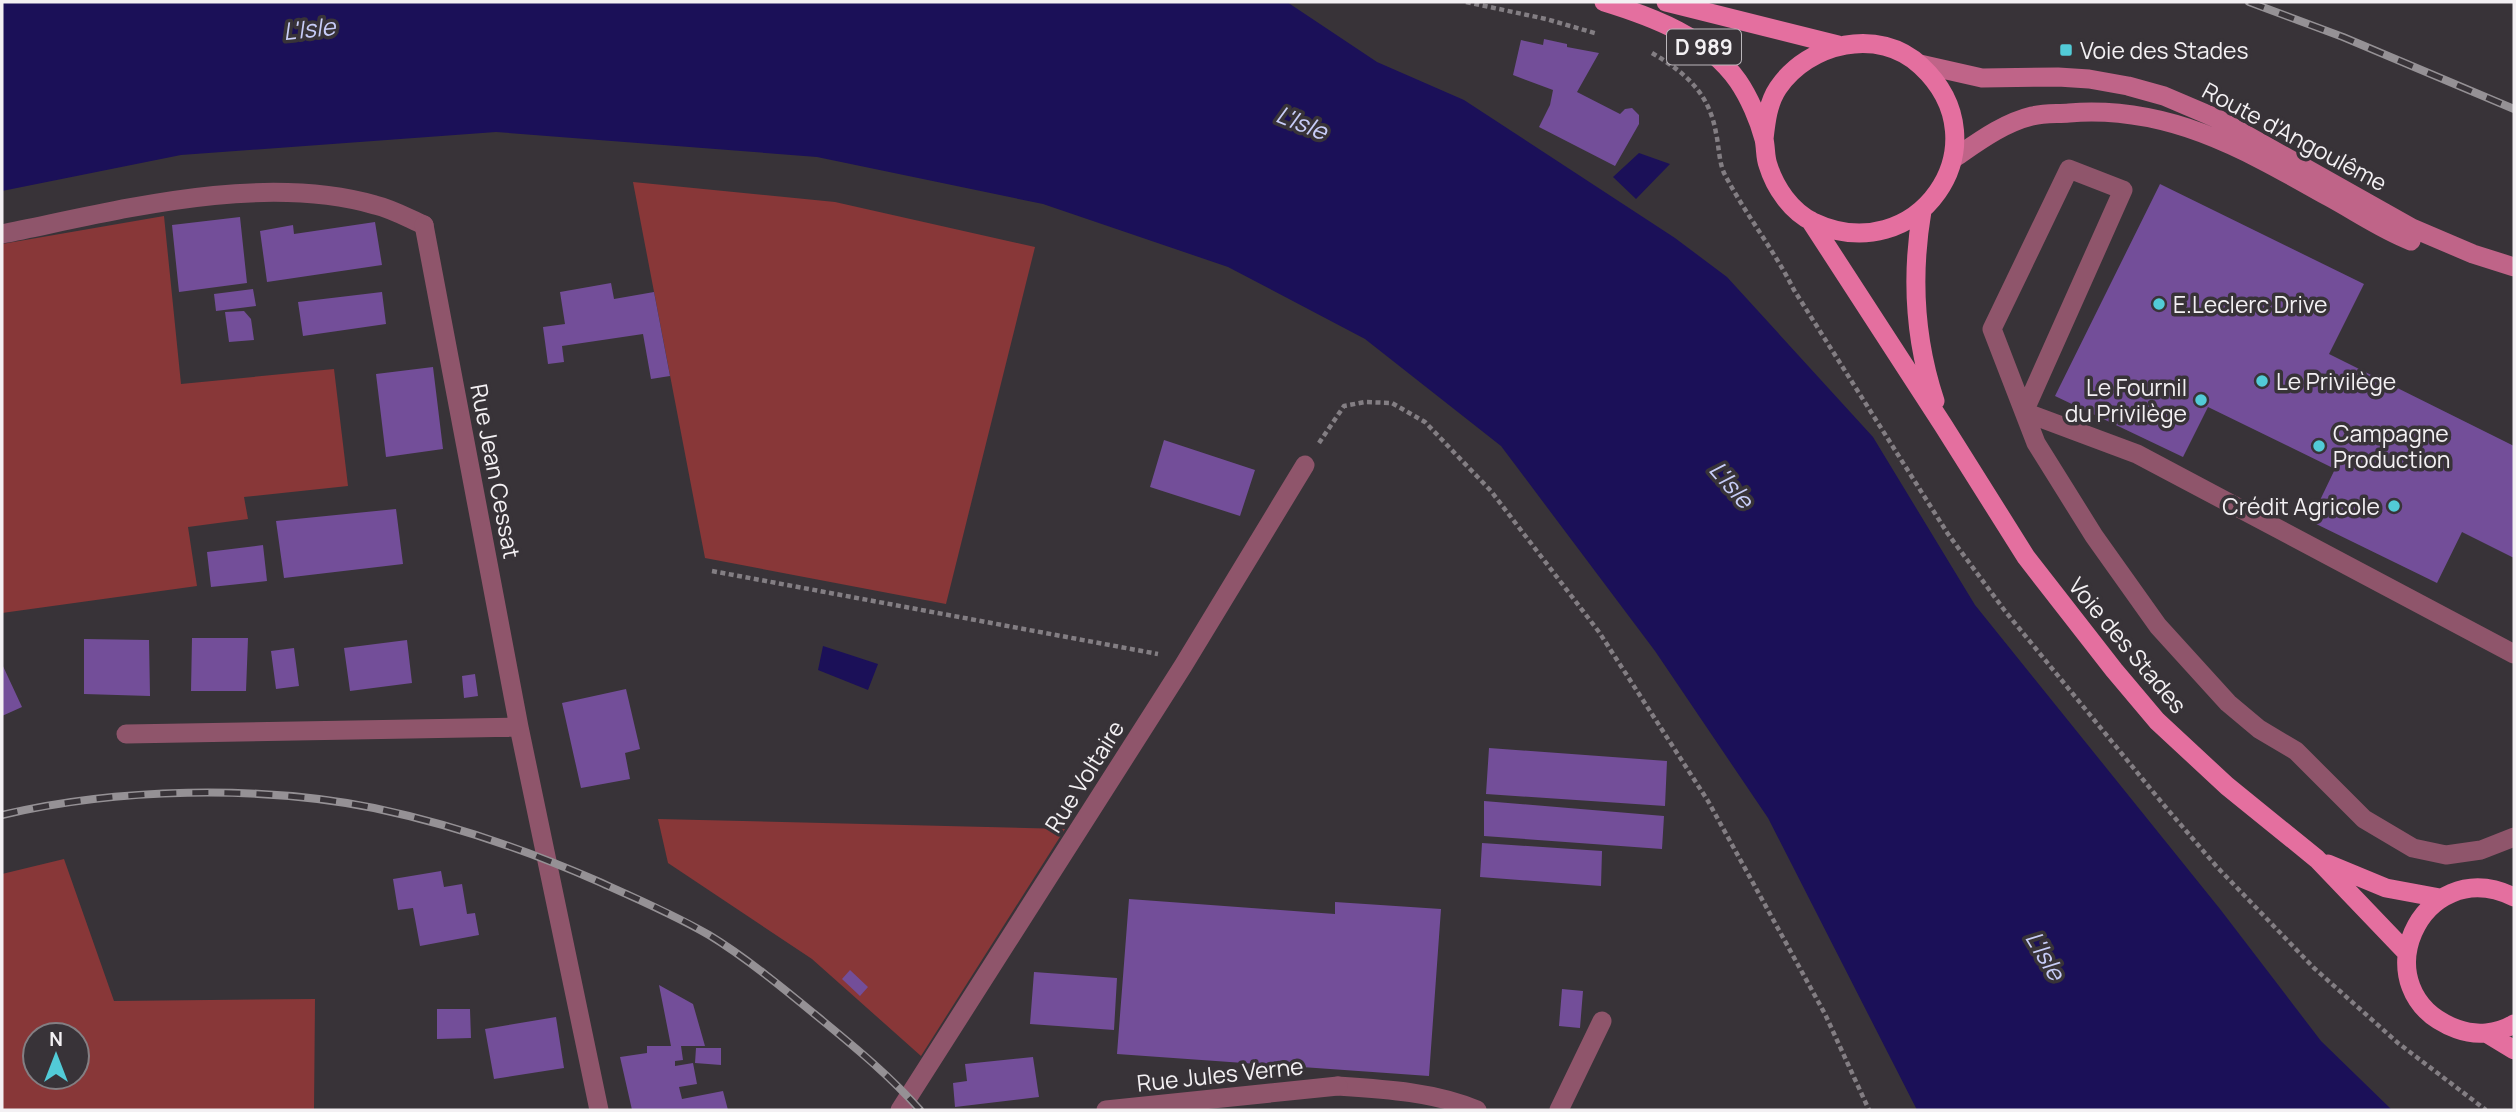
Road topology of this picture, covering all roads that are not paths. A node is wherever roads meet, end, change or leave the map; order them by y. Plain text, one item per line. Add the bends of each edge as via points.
1 (1604, 2) edge
2 (1666, 2) edge
3 (1838, 46) junction
4 (1920, 64) junction
5 (1764, 139) junction
6 (1953, 159) junction
7 (1922, 211) junction
8 (1810, 220) junction
9 (2, 234) edge
10 (2514, 267) edge
11 (2514, 278) edge
12 (2024, 412) junction
13 (1943, 425) junction
14 (1305, 465) road end
15 (2514, 654) edge
16 (519, 727) junction
17 (126, 734) dead end
18 (2514, 836) edge
19 (2317, 859) junction
20 (2510, 890) edge
21 (2440, 898) junction
22 (2406, 952) junction
23 (1602, 1021) dead end
24 (2514, 1024) edge
25 (2486, 1033) junction
26 (2514, 1050) edge
27 (599, 1110) edge
28 (900, 1110) edge
29 (1106, 1110) edge
30 (1477, 1110) edge
31 (1559, 1110) edge

1 - 5 main road, D 989 via 1676,29 1701,45 1738,82
2 - 3 main road
3 - 4 main road via 1867,44 1895,50
3 - 5 main road via 1793,70 1777,90 1767,114
4 - 6 main road via 1950,107 1955,132
4 - 10 main road, Route d'Angoulême via 1982,78 2089,79 2164,96 2218,119 2412,228
5 - 8 main road via 1776,186
6 - 7 main road via 1941,187
6 - 11 main road, Route d'Angoulême via 1994,132 2032,116 2125,113 2159,119 2212,135 2406,239
7 - 8 main road via 1896,227 1868,234 1838,232
7 - 13 main road, Voie des Stades via 1914,262 1915,296 1928,381
8 - 13 main road, Voie des Stades
9 - 16 street, Rue Jean Cessat via 169,201 241,194 321,194 376,205 424,225
12 - 12 street via 2123,190 2069,169 1992,329
12 - 15 street via 2137,454
12 - 18 street via 2036,443 2094,536 2158,626 2228,703 2296,751 2364,819 2413,848 2446,855 2481,850
13 - 19 main road, Voie des Stades via 2026,558 2157,721
14 - 28 street, Rue Voltaire via 1183,666
16 - 17 street
16 - 27 street, Rue Jean Cessat
19 - 21 main road, Voie des Stades via 2386,888
19 - 22 main road, Voie des Stades
20 - 21 main road via 2480,887
21 - 22 main road via 2412,931
22 - 25 main road via 2414,994 2427,1012 2465,1032
23 - 31 street
24 - 25 main road
25 - 26 main road
29 - 30 street, Rue Jules Verne via 1338,1086 1389,1090

